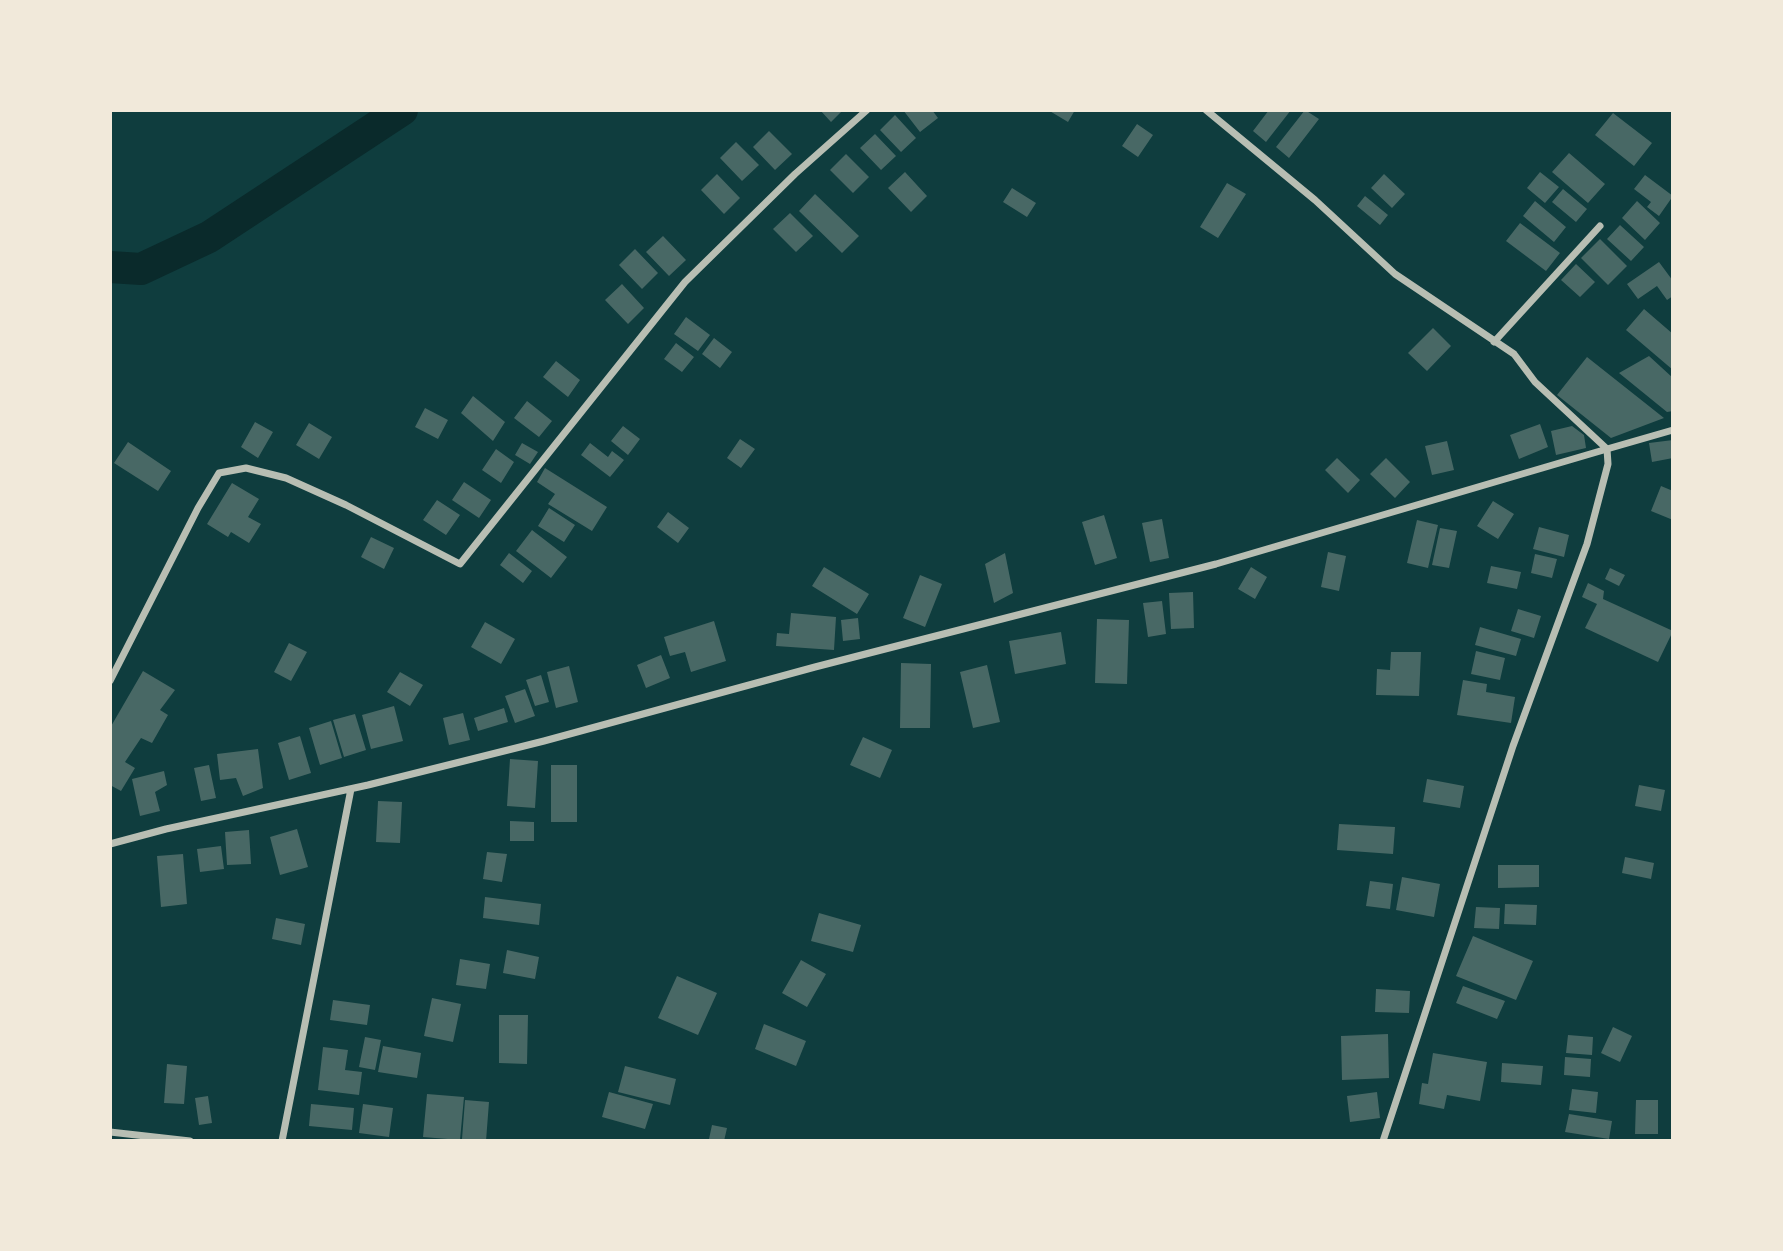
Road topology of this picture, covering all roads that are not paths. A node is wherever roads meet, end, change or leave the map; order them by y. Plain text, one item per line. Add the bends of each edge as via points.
1 (867, 110) edge
2 (1206, 110) edge
3 (1600, 226) dead end
4 (1494, 342) junction
5 (1673, 430) edge
6 (1607, 449) junction
7 (110, 681) edge
8 (351, 789) junction
9 (110, 844) edge
10 (110, 1132) edge
11 (190, 1141) edge
12 (282, 1141) edge
13 (1382, 1141) edge

1 - 7 street via 685,282 460,564 286,478 246,468 219,473
2 - 4 street via 1395,274
3 - 4 street
4 - 6 street via 1514,354 1535,382
5 - 6 street
6 - 8 street via 1216,564
6 - 13 street via 1608,464 1587,544 1513,746
8 - 9 street
8 - 12 street
10 - 11 street

